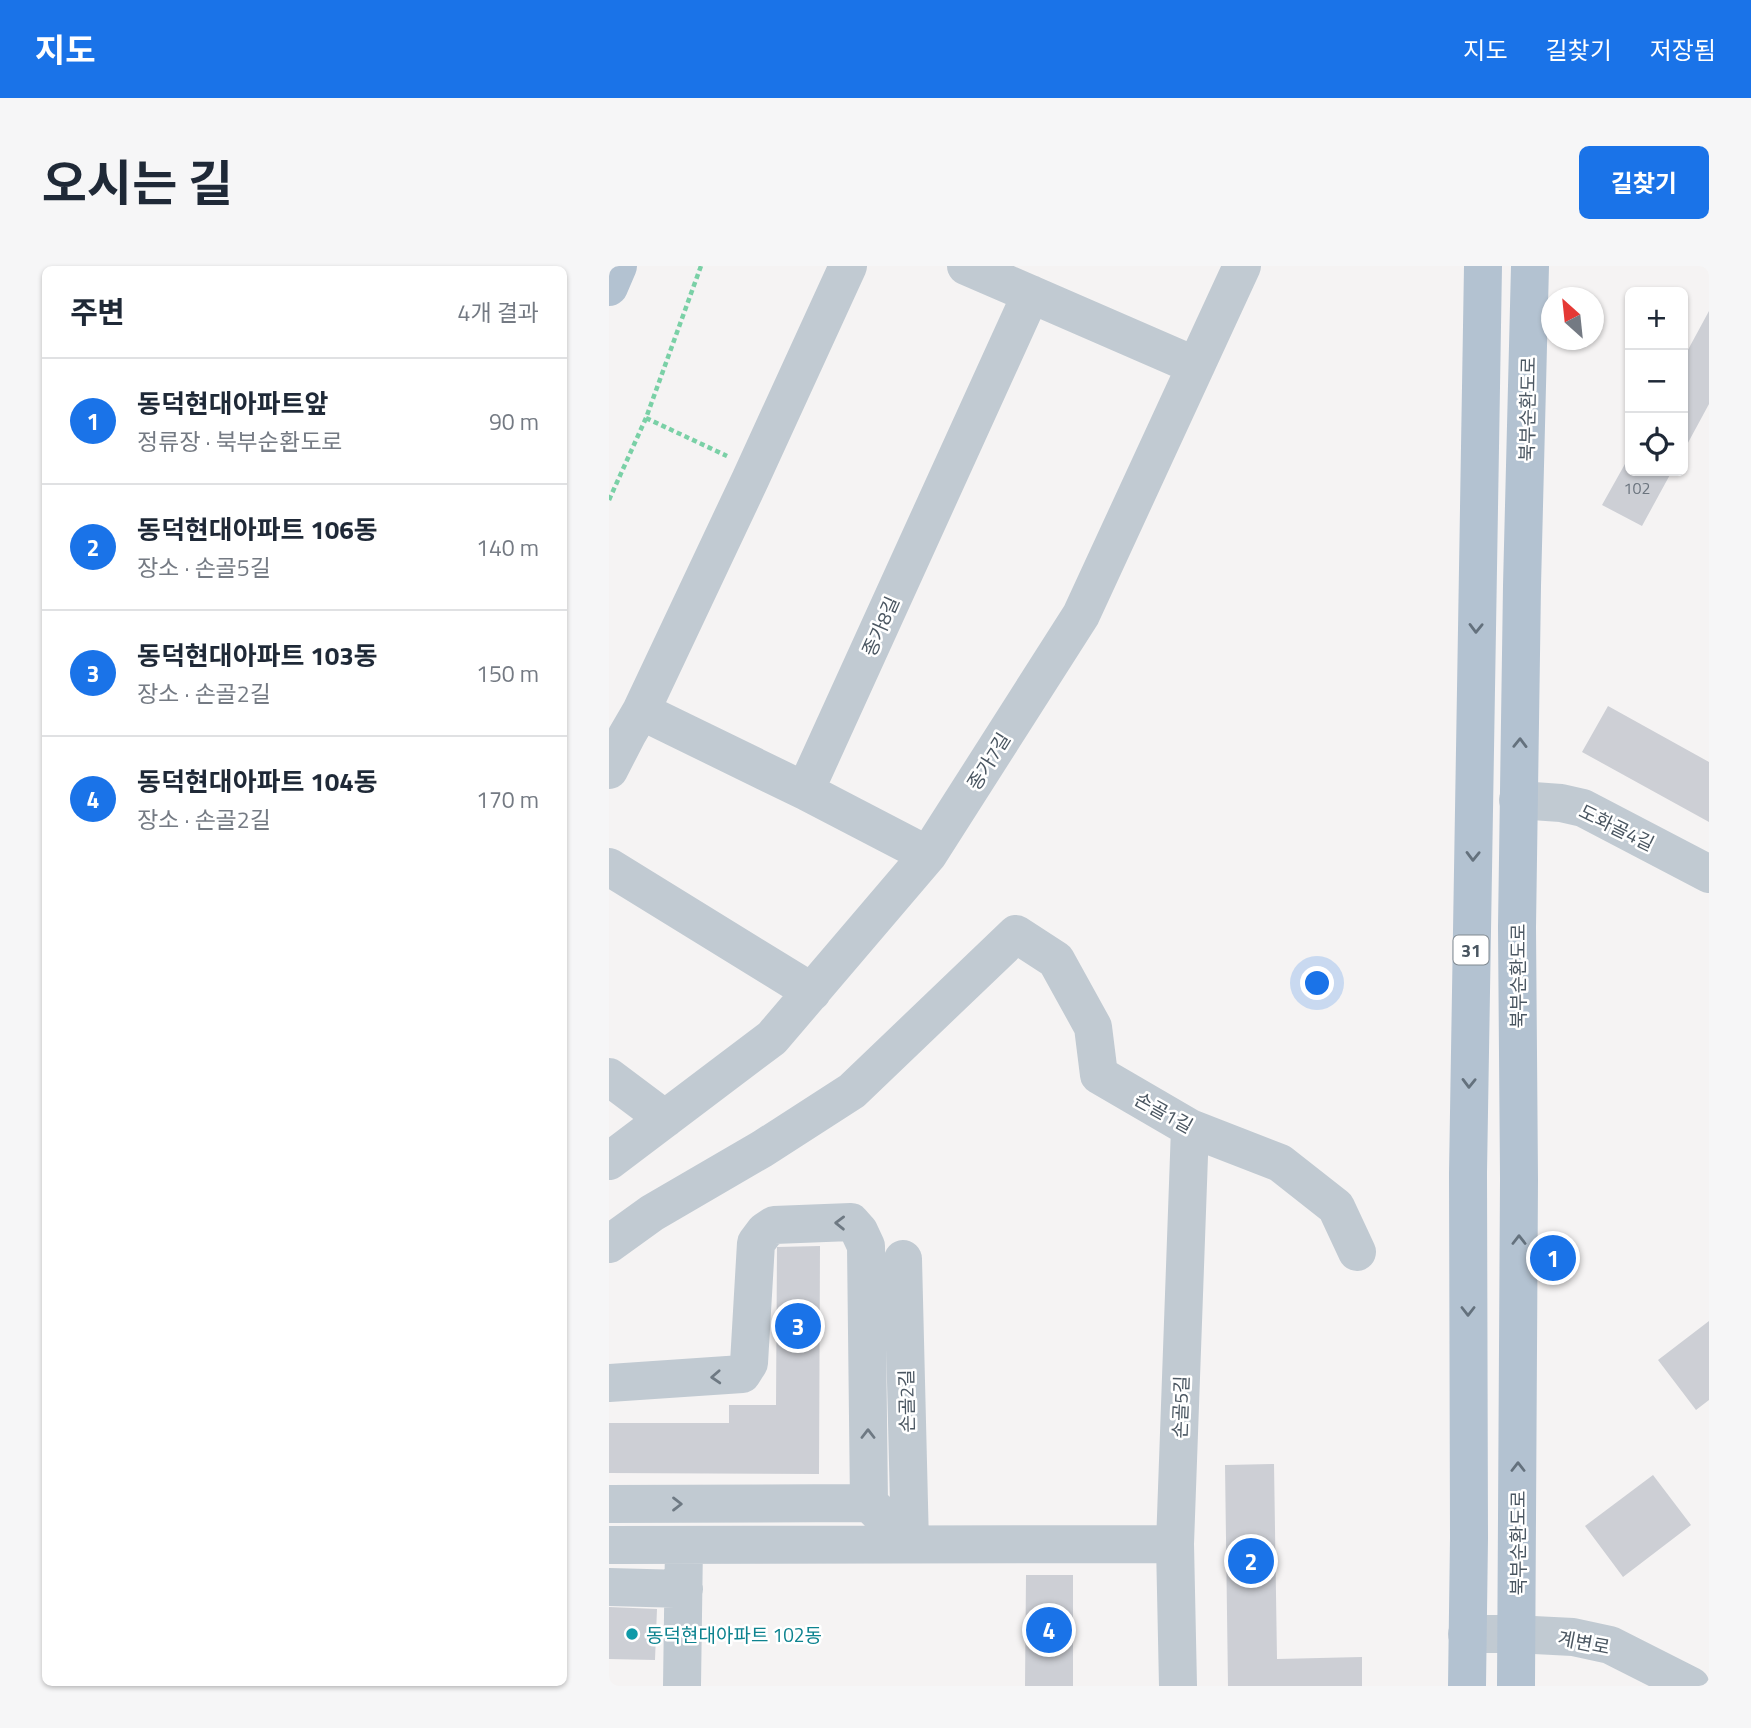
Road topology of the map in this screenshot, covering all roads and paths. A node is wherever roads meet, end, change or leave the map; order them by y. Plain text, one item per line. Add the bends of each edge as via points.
1 (618, 266) edge
2 (701, 266) edge
3 (848, 266) edge
4 (966, 266) edge
5 (1242, 266) edge
6 (1472, 266) edge
7 (1483, 266) edge
8 (1530, 266) edge
9 (1546, 266) edge
10 (609, 287) edge
11 (1031, 295) junction
12 (1196, 366) junction
13 (646, 418) junction
14 (755, 469) junction
15 (609, 500) edge
16 (1522, 586) junction
17 (1477, 587) junction
18 (641, 711) junction
19 (609, 771) edge
20 (805, 791) junction
21 (1518, 800) junction
22 (928, 856) junction
23 (609, 867) edge
24 (1709, 874) edge
25 (812, 992) junction
26 (609, 1077) edge
27 (666, 1119) junction
28 (1190, 1128) junction
29 (609, 1161) edge
30 (609, 1244) edge
31 (1357, 1252) dead end
32 (903, 1259) dead end
33 (609, 1383) edge
34 (869, 1503) junction
35 (609, 1504) edge
36 (910, 1544) junction
37 (1175, 1544) junction
38 (609, 1545) edge
39 (684, 1545) junction
40 (609, 1587) edge
41 (684, 1589) junction
42 (1467, 1634) junction
43 (1516, 1634) junction
44 (682, 1686) edge
45 (1178, 1686) edge
46 (1467, 1686) edge
47 (1516, 1686) edge
48 (1691, 1686) edge

1 - 10 main road
2 - 13 path
3 - 14 street
4 - 11 street
5 - 12 street, 종가7길
6 - 17 main road
7 - 17 main road, 31
8 - 16 main road, 북부순환도로 / 31
9 - 16 main road
11 - 12 street
11 - 20 street, 종가8길
12 - 22 street, 종가7길 via 1081,615
13 - 14 path
13 - 15 path
14 - 18 street
21 -> 16 main road, 북부순환도로 / 31
17 -> 42 main road, 31
18 - 19 street
18 - 20 street
20 - 22 street
21 - 24 street, 도화골4길 via 1583,808
43 -> 21 main road, 북부순환도로 / 31
22 - 25 street, 종가7길
23 - 25 street
25 - 27 street, 종가7길 via 772,1038
26 - 27 street
27 - 29 street, 종가7길
28 - 30 street, 손골1길 via 1098,1075 1093,1027 1056,960 1016,934 852,1091
28 - 31 street, 손골1길 via 1280,1163 1336,1207
28 - 37 street, 손골5길
32 - 36 street, 손골2길
34 -> 33 street via 866,1246 851,1223 774,1225 756,1243 748,1363 742,1374
35 -> 34 street
34 - 36 street
36 - 37 street
36 - 39 street
37 - 45 street, 손골5길
38 - 39 street
39 - 41 street
40 - 41 street
41 - 44 street
42 - 43 street, 계변로
42 - 46 main road, 31
43 - 47 main road, 북부순환도로 / 31
43 - 48 street, 계변로 via 1573,1637 1610,1645

